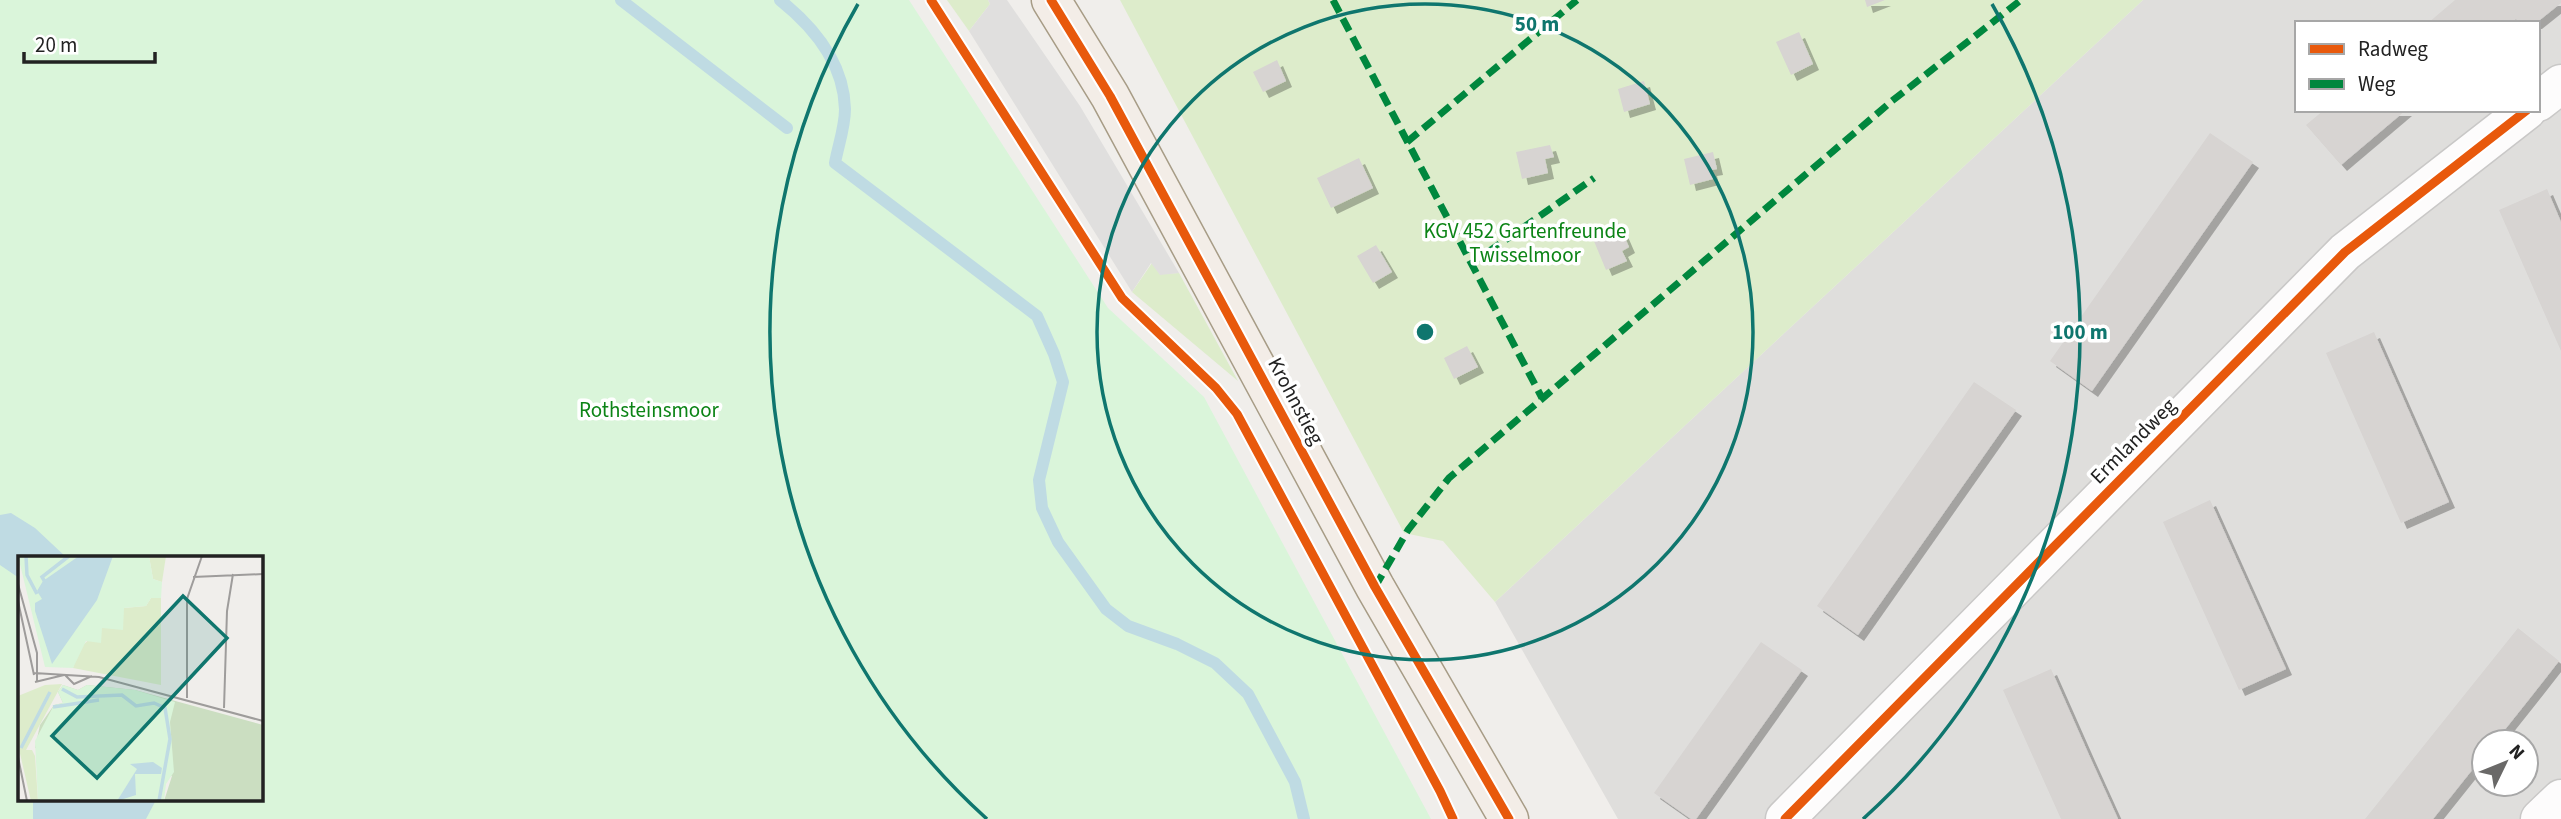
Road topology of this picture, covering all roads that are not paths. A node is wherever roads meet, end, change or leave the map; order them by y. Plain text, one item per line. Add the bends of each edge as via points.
1 (1051, 0) edge
2 (2561, 84) edge
3 (2540, 100) edge
4 (2524, 112) edge
5 (2561, 799) edge
6 (1509, 819) edge
7 (1785, 819) edge
8 (2540, 819) edge

1 - 6 main road, Krohnstieg via 1110,96 1375,587
2 - 3 street
4 - 7 street, Ermlandweg via 2345,252
5 - 8 street

